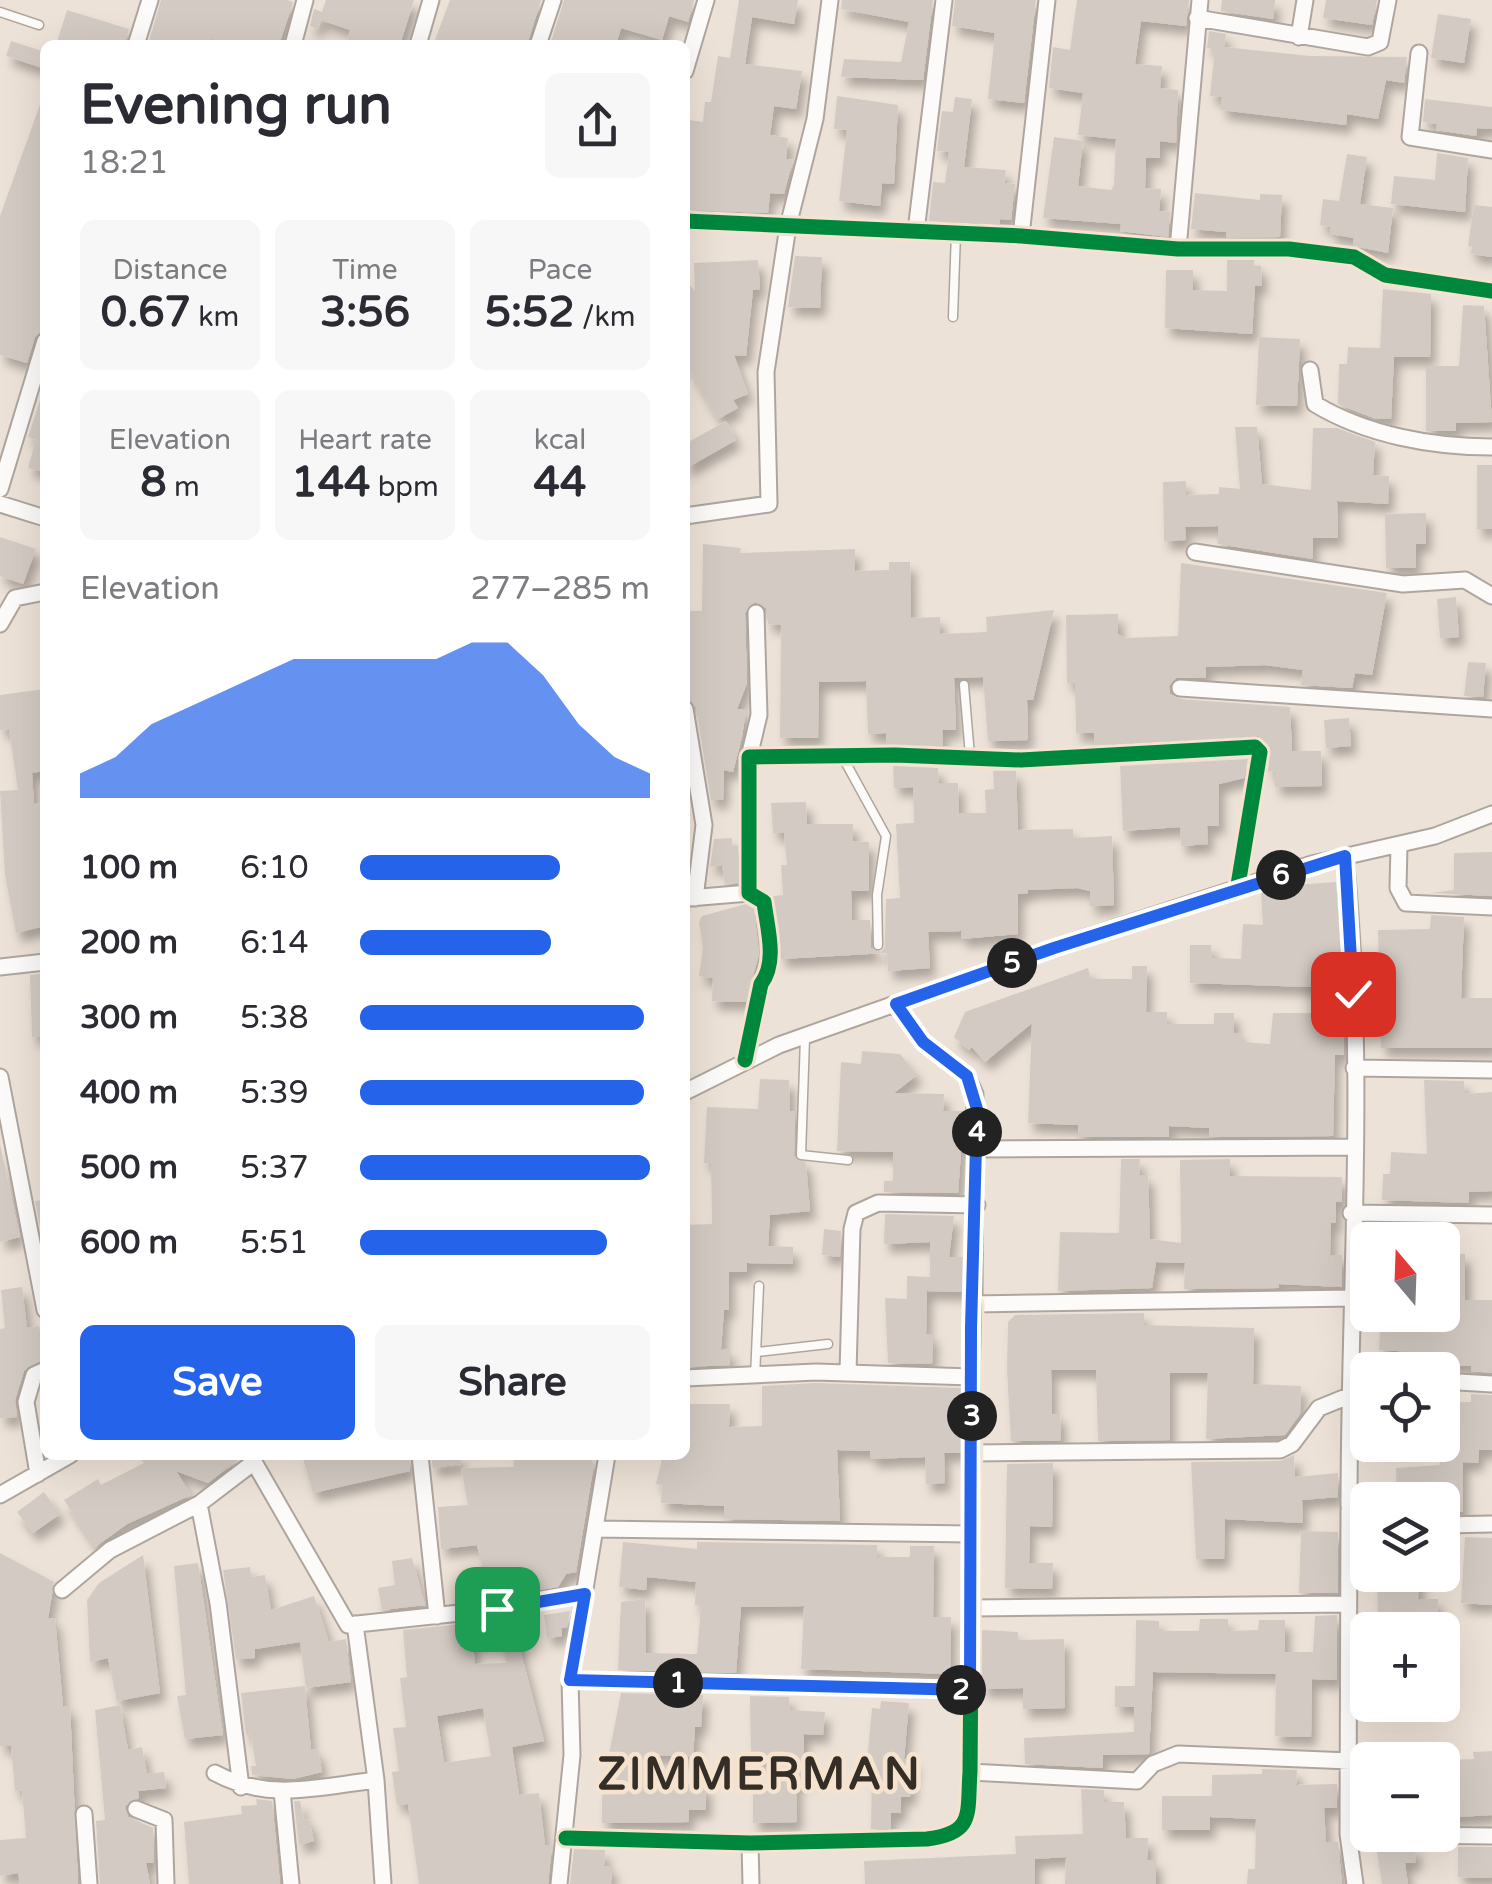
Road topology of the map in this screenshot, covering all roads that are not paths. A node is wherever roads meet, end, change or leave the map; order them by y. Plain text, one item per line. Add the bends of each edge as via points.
1 (150, 0) edge
2 (305, 0) edge
3 (431, 0) edge
4 (553, 0) edge
5 (706, 0) edge
6 (830, 0) edge
7 (944, 0) edge
8 (1047, 0) edge
9 (1200, 0) edge
10 (1305, 0) edge
11 (1388, 0) edge
12 (0, 12) edge
13 (1197, 18) junction
14 (38, 25) dead end
15 (1298, 37) junction
16 (138, 40) edge
17 (294, 40) edge
18 (419, 40) edge
19 (540, 40) edge
20 (1419, 53) dead end
21 (690, 54) edge
22 (1492, 150) edge
23 (690, 221) edge
24 (788, 226) junction
25 (916, 230) junction
26 (956, 232) junction
27 (1021, 236) junction
28 (1178, 249) junction
29 (1492, 292) edge
30 (953, 318) dead end
31 (40, 357) edge
32 (1310, 370) dead end
33 (1492, 447) edge
34 (0, 489) edge
35 (0, 504) edge
36 (690, 515) edge
37 (40, 516) edge
38 (1194, 552) dead end
39 (40, 593) edge
40 (1492, 596) edge
41 (756, 613) dead end
42 (0, 624) edge
43 (964, 685) dead end
44 (1180, 688) dead end
45 (1492, 709) edge
46 (690, 739) edge
47 (749, 756) junction
48 (842, 756) junction
49 (970, 756) junction
50 (1492, 814) edge
51 (1399, 846) junction
52 (1345, 856) junction
53 (1237, 891) junction
54 (749, 892) junction
55 (690, 898) edge
56 (1492, 907) edge
57 (878, 945) dead end
58 (40, 963) edge
59 (0, 967) edge
60 (896, 1004) junction
61 (805, 1035) junction
62 (745, 1060) junction
63 (1354, 1068) junction
64 (1492, 1070) edge
65 (0, 1077) edge
66 (690, 1089) edge
67 (1352, 1146) junction
68 (978, 1149) junction
69 (848, 1160) dead end
70 (977, 1205) junction
71 (1351, 1213) junction
72 (1492, 1215) edge
73 (1351, 1222) edge
74 (40, 1284) edge
75 (760, 1286) dead end
76 (1350, 1298) edge
77 (974, 1304) junction
78 (828, 1344) dead end
79 (756, 1352) junction
80 (40, 1372) edge
81 (848, 1372) junction
82 (755, 1377) junction
83 (972, 1377) junction
84 (690, 1378) edge
85 (1460, 1383) edge
86 (1492, 1384) edge
87 (1350, 1388) edge
88 (972, 1454) junction
89 (62, 1460) edge
90 (251, 1460) edge
91 (254, 1460) edge
92 (421, 1460) edge
93 (606, 1460) edge
94 (1352, 1462) edge
95 (38, 1474) junction
96 (0, 1494) edge
97 (198, 1504) junction
98 (1349, 1506) joint
99 (1492, 1524) edge
100 (1460, 1525) edge
101 (595, 1529) junction
102 (972, 1534) junction
103 (62, 1590) dead end
104 (585, 1594) junction
105 (1348, 1604) junction
106 (973, 1608) junction
107 (437, 1616) junction
108 (356, 1624) junction
109 (570, 1680) junction
110 (970, 1690) junction
111 (1350, 1761) junction
112 (970, 1772) junction
113 (215, 1773) dead end
114 (376, 1780) junction
115 (241, 1787) junction
116 (282, 1790) junction
117 (136, 1809) dead end
118 (84, 1814) dead end
119 (1348, 1834) joint
120 (1460, 1836) edge
121 (1492, 1836) edge
122 (566, 1838) junction
123 (750, 1843) junction
124 (88, 1884) edge
125 (166, 1884) edge
126 (291, 1884) edge
127 (383, 1884) edge
128 (558, 1884) edge
129 (751, 1884) edge
130 (1354, 1884) edge

1 - 16 street
2 - 17 street
3 - 18 street
4 - 19 street
5 - 21 street
6 - 24 street via 815,119
7 - 25 street
8 - 27 street
9 - 13 street
10 - 15 street
11 - 15 street via 1380,42 1368,47
12 - 14 lane
13 - 15 street
13 - 28 street
20 - 22 street via 1410,137
23 - 24 street
24 - 25 street
24 - 36 street via 766,372 770,504
25 - 26 street
26 - 27 street
26 - 30 lane
27 - 28 street
28 - 29 street via 1354,256 1385,276
31 - 34 street
32 - 33 street via 1315,404 1334,416 1412,440
35 - 37 street
38 - 40 street via 1403,584 1465,580
39 - 42 street via 15,598
41 - 47 street via 760,716
43 - 49 lane
44 - 45 street
46 - 55 street via 704,824
47 - 48 street
47 - 54 street
48 - 49 street
48 - 57 lane via 886,836 876,896
49 - 53 street via 1021,760 1258,748
50 - 51 street
51 - 52 street
51 - 56 street via 1398,888 1406,903
52 - 53 street
52 - 63 street
53 - 60 street
54 - 55 street
54 - 62 street via 764,902 770,948
58 - 59 street
60 - 61 street
60 - 68 street via 923,1042 967,1076 975,1094
61 - 62 street
61 - 69 lane via 798,1147 805,1158
62 - 66 street
63 - 64 street
63 - 67 street
65 - 74 street
67 - 68 street
67 - 71 street
68 - 70 street
70 - 77 street
70 - 81 street via 878,1203 856,1213
71 - 72 street
71 - 73 street
75 - 79 lane
76 - 77 street
77 - 83 street
78 - 79 lane
79 - 82 lane
80 - 95 street via 26,1402
81 - 82 street
81 - 83 street
82 - 84 street
83 - 88 street
85 - 86 street
87 - 88 street via 1319,1408 1280,1450
88 - 102 street
89 - 95 street
90 - 97 street
91 - 108 street via 348,1625
92 - 107 street
93 - 101 street
94 - 98 street
95 - 96 street
97 - 103 street via 110,1550
97 - 115 street
98 - 105 street
99 - 100 street
101 - 102 street
101 - 104 street
102 - 106 street
104 - 107 street
104 - 109 street
105 - 106 street
105 - 111 street
106 - 110 street
107 - 108 street
108 - 114 street
109 - 110 street
109 - 122 street
110 - 112 street
111 - 112 street via 1178,1754 1153,1764 1137,1781
111 - 119 street
112 - 123 street via 967,1820 954,1836
113 - 115 street
114 - 116 street
114 - 127 street
115 - 116 street
116 - 126 street
117 - 125 street via 164,1820
118 - 124 street
119 - 130 street
120 - 121 street
122 - 123 street
122 - 128 street
123 - 129 street

